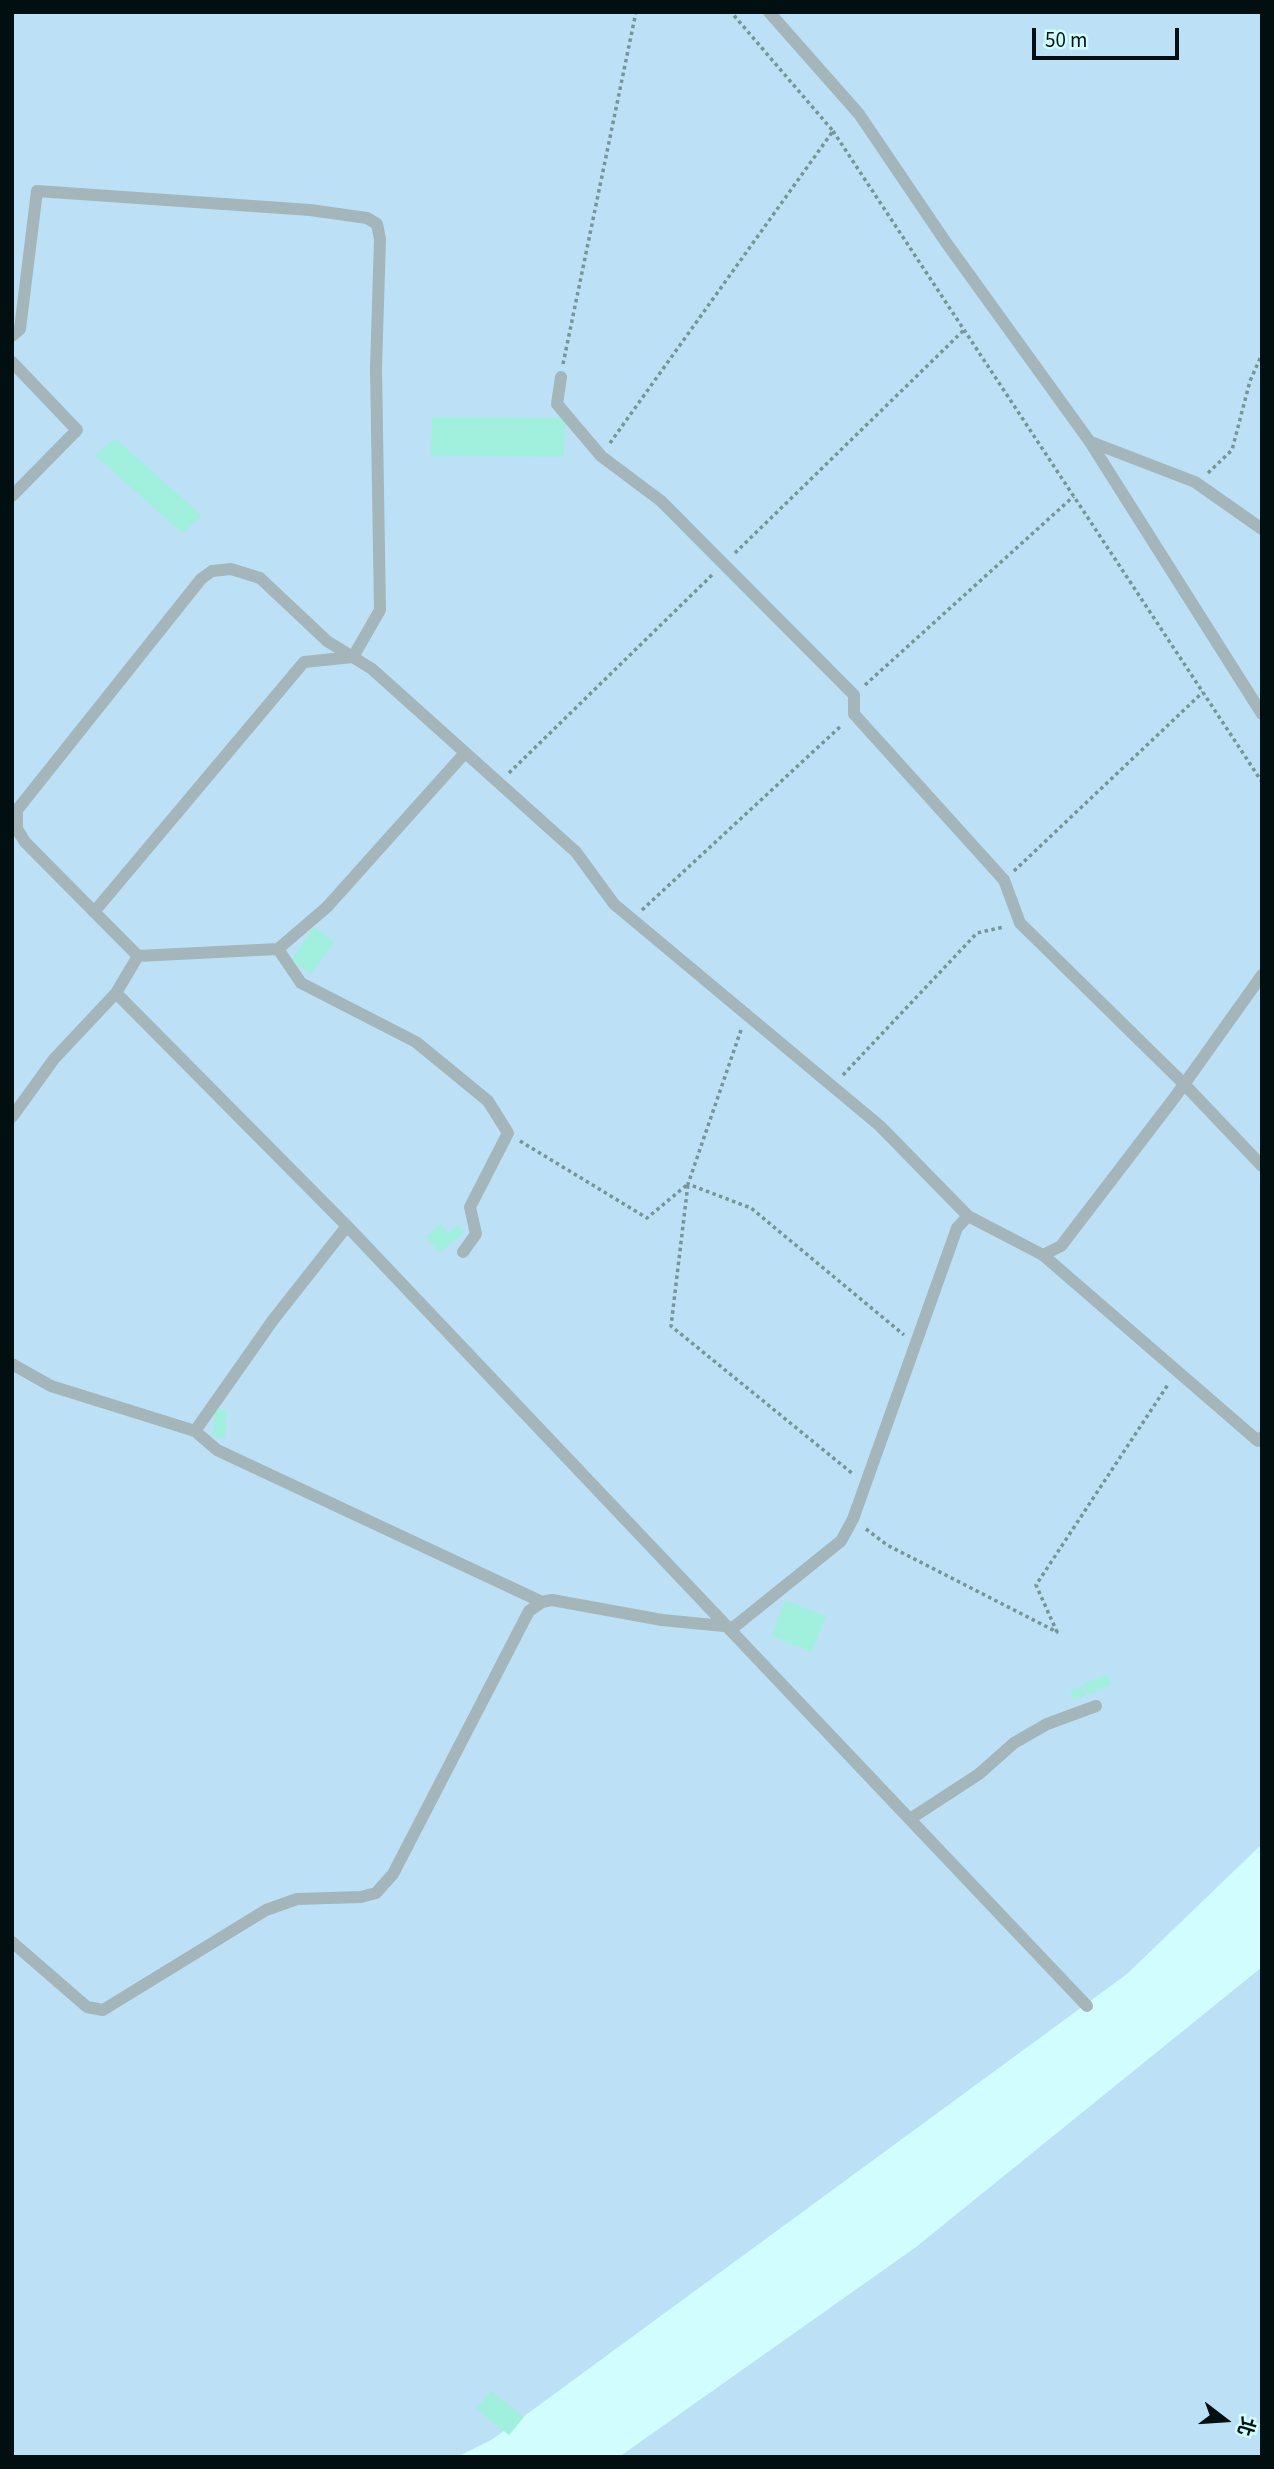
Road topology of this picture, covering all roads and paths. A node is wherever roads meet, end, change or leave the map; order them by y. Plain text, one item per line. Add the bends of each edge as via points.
1 (636, 12) edge
2 (731, 12) edge
3 (769, 12) edge
4 (833, 131) junction
5 (12, 336) edge
6 (1262, 354) edge
7 (12, 362) edge
8 (561, 377) joint
9 (1090, 442) junction
10 (601, 456) junction
11 (1198, 484) junction
12 (12, 496) edge
13 (1074, 496) junction
14 (1262, 530) edge
15 (354, 657) junction
16 (1203, 692) junction
17 (854, 695) junction
18 (854, 714) junction
19 (1262, 714) edge
20 (464, 754) junction
21 (1262, 782) edge
22 (1004, 880) junction
23 (94, 912) junction
24 (632, 919) junction
25 (1020, 923) junction
26 (278, 949) junction
27 (138, 956) junction
28 (1262, 975) edge
29 (116, 993) junction
30 (746, 1014) junction
31 (1184, 1084) junction
32 (832, 1086) junction
33 (12, 1116) edge
34 (508, 1133) junction
35 (1262, 1166) edge
36 (688, 1184) junction
37 (968, 1216) junction
38 (347, 1226) junction
39 (463, 1252) dead end
40 (1044, 1255) junction
41 (916, 1345) junction
42 (12, 1364) edge
43 (1177, 1371) junction
44 (195, 1431) junction
45 (1262, 1437) edge
46 (866, 1485) junction
47 (853, 1519) junction
48 (542, 1602) junction
49 (726, 1626) junction
50 (1096, 1706) dead end
51 (910, 1819) junction
52 (12, 1942) edge
53 (1087, 2007) dead end

1 - 8 path
2 - 4 path
3 - 9 lane via 859,114
4 - 10 path
4 - 13 path
5 - 15 lane via 19,329 37,191 310,211 367,218 377,224 380,610
6 - 11 path via 1232,450
7 - 12 lane via 77,430
8 - 10 lane via 557,404
9 - 11 lane
9 - 19 lane
10 - 17 lane via 661,501
11 - 14 lane
13 - 16 path
13 - 17 path
15 - 20 lane
15 - 23 lane via 304,662
15 - 23 lane via 327,641 260,578 231,569 212,571 201,579 17,810 17,829 25,842
16 - 21 path
16 - 22 path
17 - 18 lane
18 - 22 lane
18 - 24 path
20 - 24 lane via 576,852 599,887
20 - 26 lane via 327,907
22 - 25 lane
23 - 27 lane
24 - 30 lane
25 - 31 lane
25 - 32 path via 977,933
26 - 27 lane
26 - 34 lane via 302,983 416,1042 488,1101
27 - 29 lane
28 - 31 lane
29 - 33 lane via 54,1059
29 - 38 lane
30 - 32 lane
30 - 36 path
31 - 35 lane
31 - 40 lane via 1061,1246
32 - 37 lane via 880,1126
34 - 36 path via 647,1219
34 - 39 lane via 470,1208 476,1234
36 - 41 path via 751,1208
36 - 46 path via 671,1326
37 - 40 lane
37 - 41 lane via 957,1228
38 - 44 lane
38 - 49 lane
40 - 43 lane
41 - 46 lane
42 - 44 lane via 51,1387
43 - 45 lane via 1258,1441
43 - 47 path via 1036,1585 1057,1632 887,1545
44 - 48 lane via 217,1450
46 - 47 lane
47 - 49 lane via 841,1541 734,1627
48 - 49 lane
48 - 52 lane via 529,1611 393,1874 376,1893 297,1899 265,1910 103,2010 87,2007
49 - 51 lane
50 - 51 lane via 1047,1724 1014,1743 979,1774
51 - 53 lane

